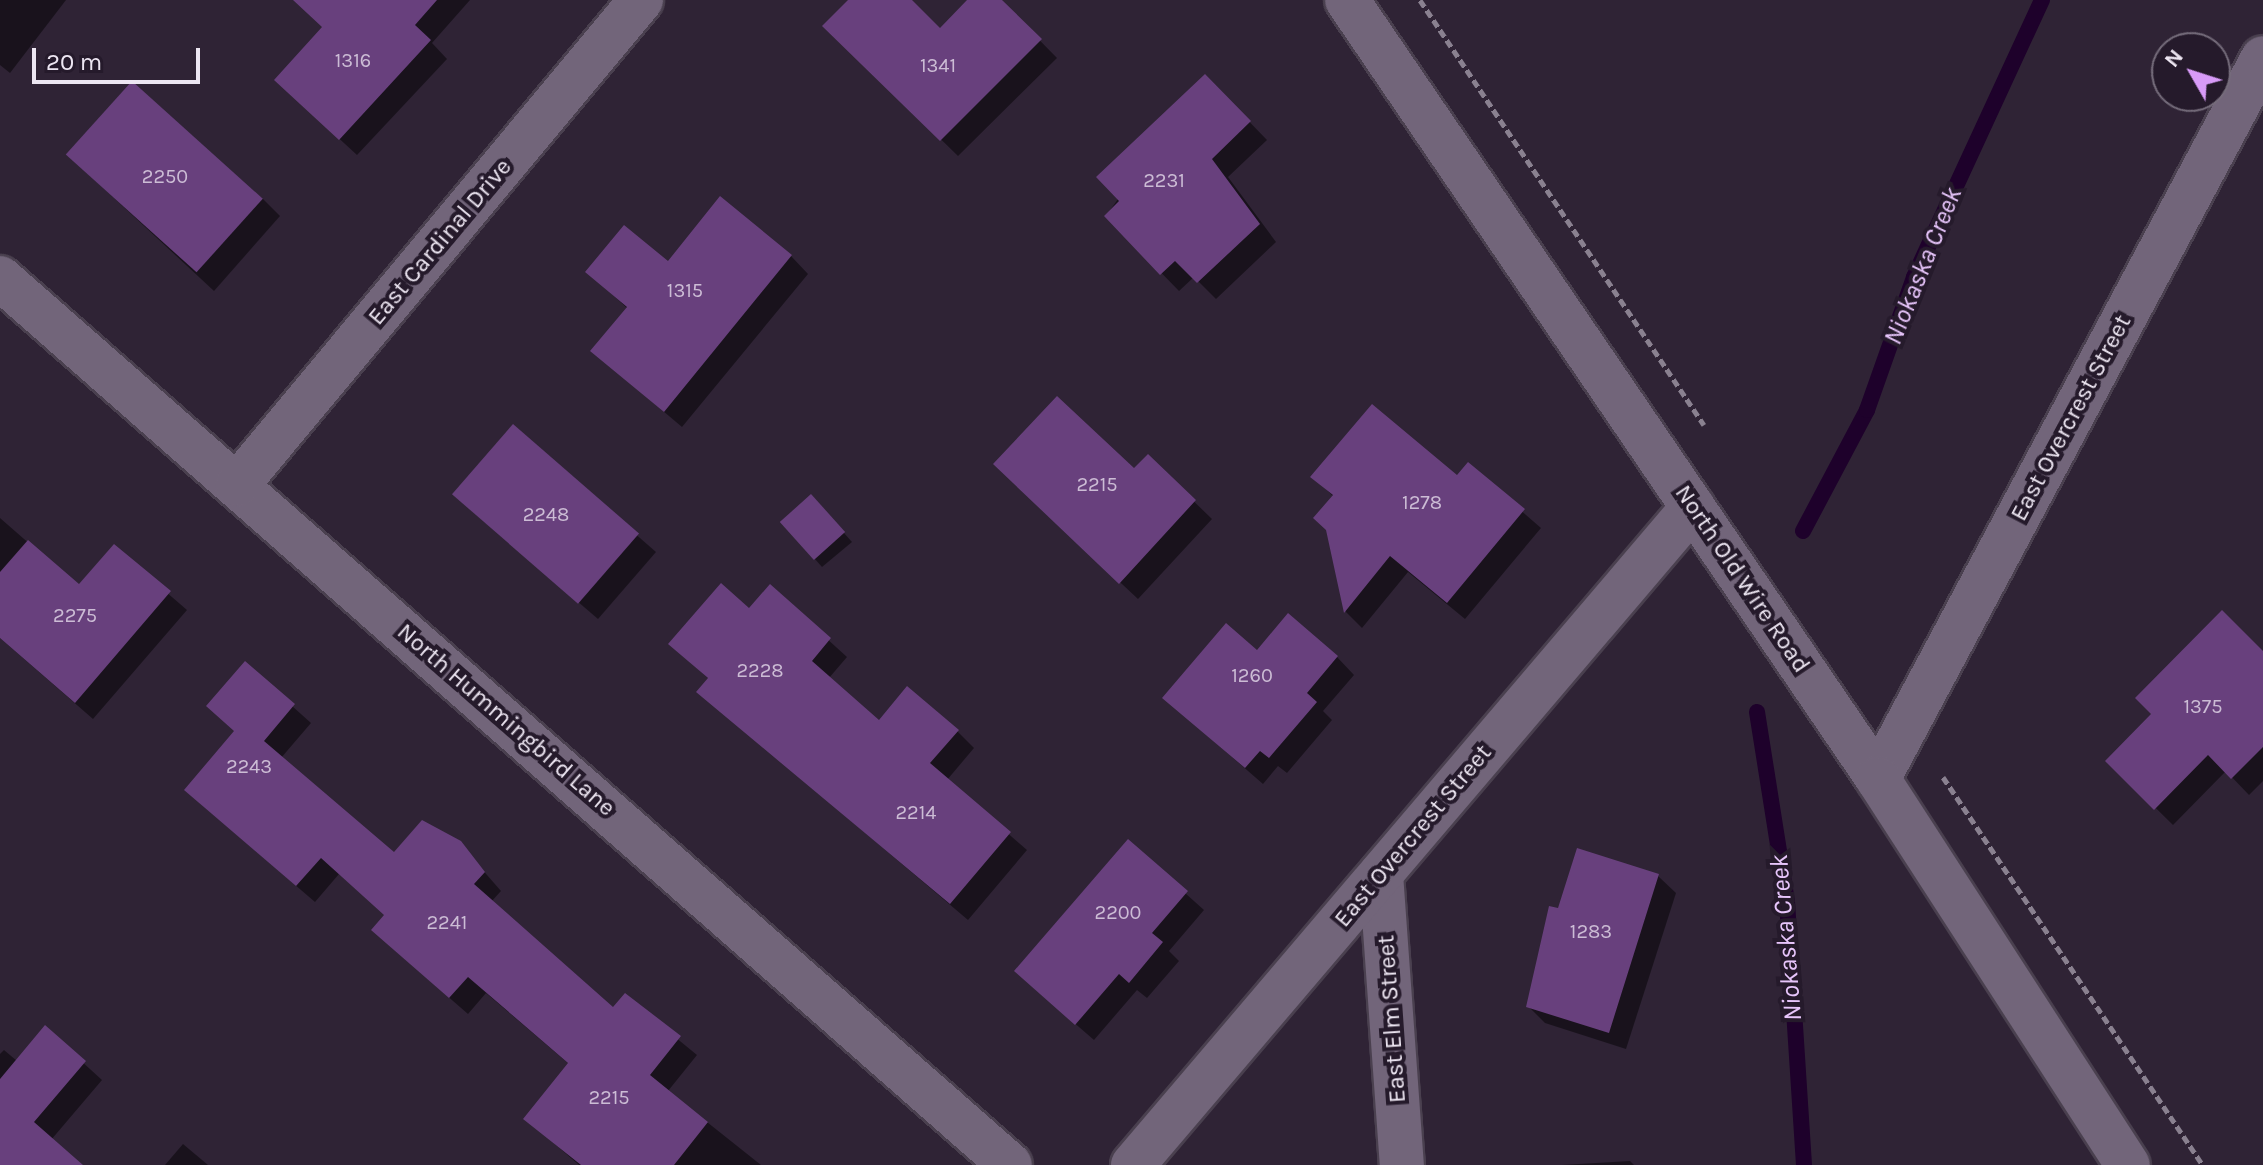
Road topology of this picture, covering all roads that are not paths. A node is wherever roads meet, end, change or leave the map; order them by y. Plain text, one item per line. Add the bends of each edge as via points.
1 (641, 0) edge
2 (1347, 0) edge
3 (2263, 58) edge
4 (0, 278) edge
5 (238, 484) junction
6 (1693, 507) junction
7 (1878, 779) junction
8 (1381, 874) junction
9 (1010, 1165) edge
10 (1133, 1165) edge
11 (1402, 1165) edge
12 (2128, 1165) edge

1 - 5 street, East Cardinal Drive
2 - 6 street, North Old Wire Road
3 - 7 street, East Overcrest Street
4 - 5 street, North Hummingbird Lane
5 - 9 street, North Hummingbird Lane
6 - 7 street, North Old Wire Road
6 - 8 street, East Overcrest Street
7 - 12 street, North Old Wire Road
8 - 10 street, East Overcrest Street
8 - 11 street, East Elm Street

